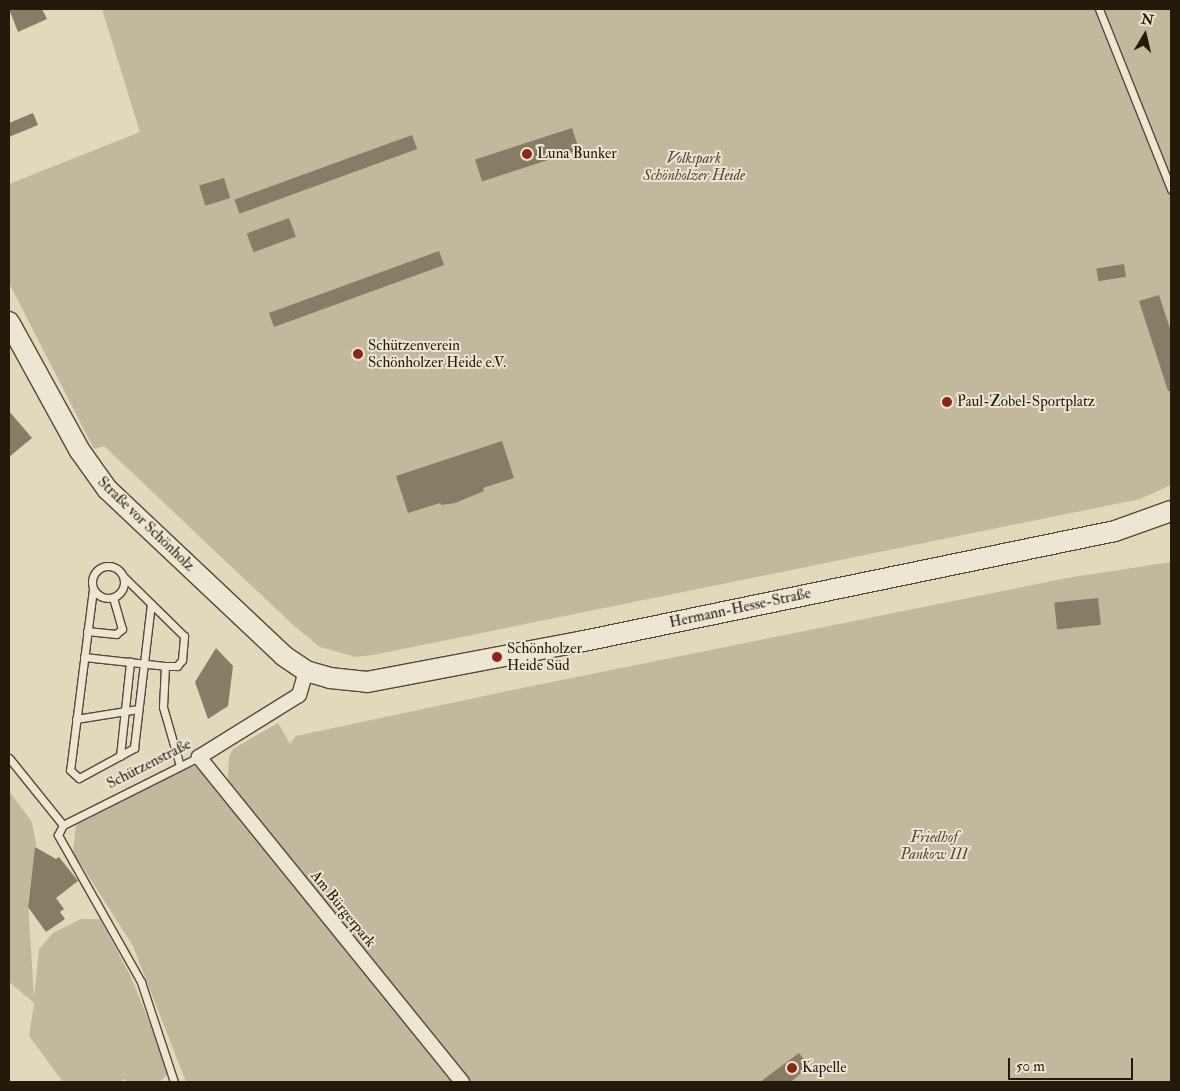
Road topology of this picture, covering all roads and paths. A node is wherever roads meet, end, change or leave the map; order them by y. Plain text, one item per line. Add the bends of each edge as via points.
1 (1099, 9) edge
2 (1171, 189) edge
3 (9, 322) edge
4 (1171, 511) edge
5 (124, 578) junction
6 (93, 589) junction
7 (113, 597) junction
8 (151, 604) junction
9 (87, 631) junction
10 (84, 657) junction
11 (130, 662) junction
12 (142, 664) junction
13 (165, 666) junction
14 (306, 671) junction
15 (138, 708) junction
16 (125, 711) junction
17 (76, 719) junction
18 (120, 756) junction
19 (199, 757) junction
20 (9, 758) edge
21 (180, 766) junction
22 (63, 825) junction
23 (174, 1082) edge
24 (462, 1082) edge

1 - 2 lane
3 - 14 main road, Straße vor Schönholz via 80,451 107,489 284,656
4 - 14 main road, Hermann-Hesse-Straße via 1115,531 384,679 351,682
5 - 6 lane via 118,568 103,566 94,572
5 - 7 lane via 121,592
5 - 8 lane
6 - 7 lane via 99,596
6 - 9 lane
7 - 9 lane via 122,629 116,634
8 - 12 lane
8 - 13 lane via 184,636 182,660 176,666
9 - 10 lane
10 - 11 lane
10 - 17 lane
11 - 12 lane
11 - 16 lane
12 - 13 lane
12 - 15 lane
13 - 21 lane via 162,707
14 - 19 street, Schützenstraße via 299,695
15 - 16 lane
15 - 18 lane via 134,748
16 - 17 lane
16 - 18 lane
17 - 18 lane via 70,770 74,776 84,777
19 - 21 lane, Schützenstraße
19 - 24 street, Am Bürgerpark
20 - 22 lane
21 - 22 lane, Schützenstraße
22 - 23 lane via 58,835 141,982

